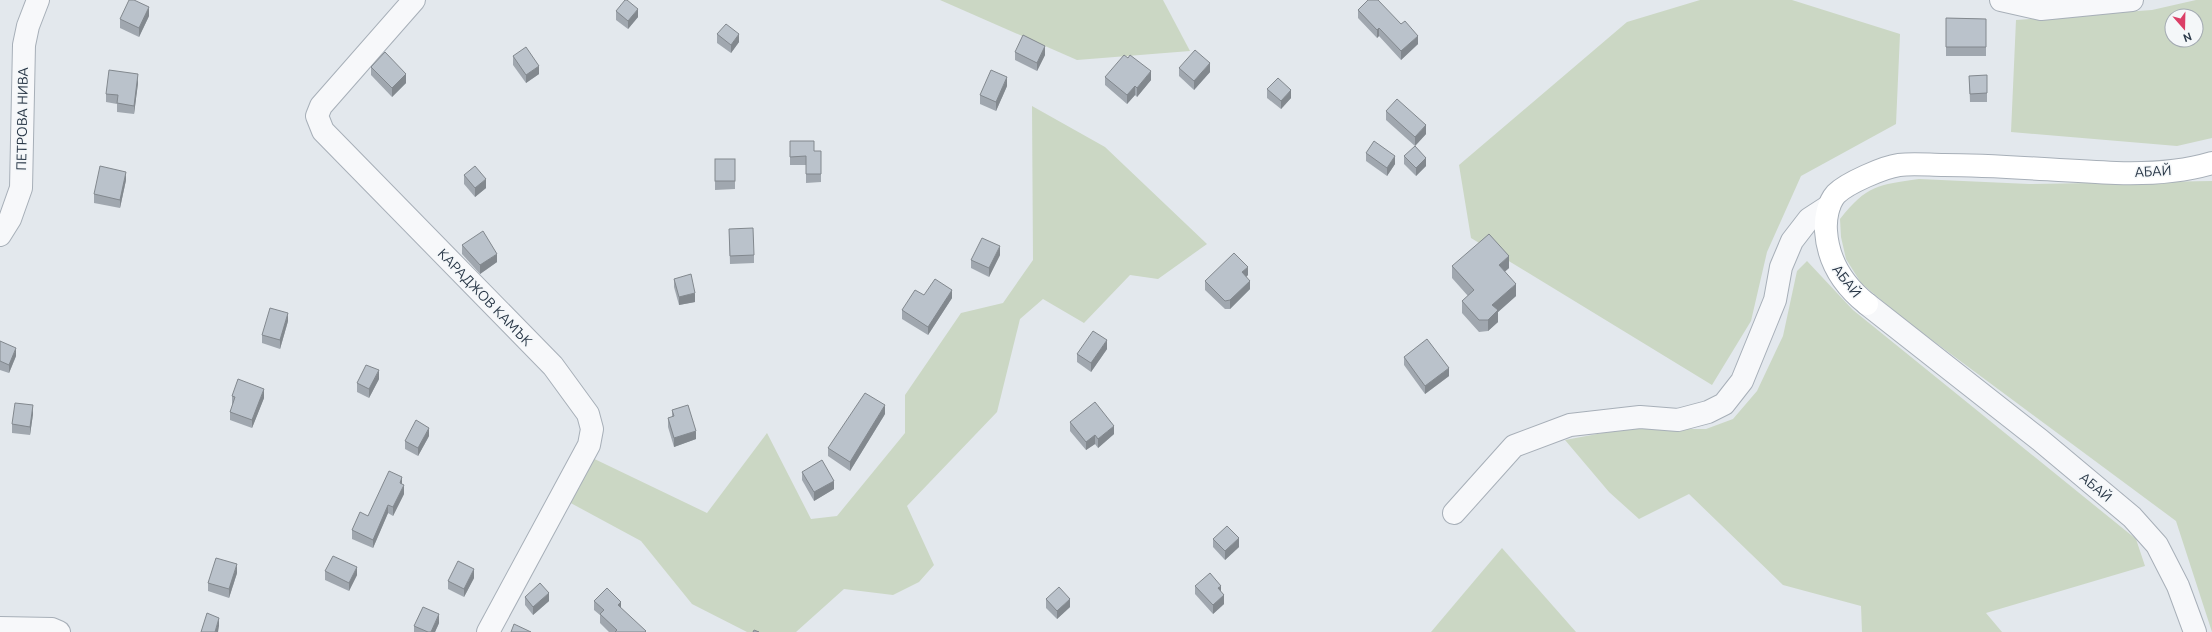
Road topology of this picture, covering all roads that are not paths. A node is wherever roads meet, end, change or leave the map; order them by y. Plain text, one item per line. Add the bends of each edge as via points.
1 (38, 0) edge
2 (414, 0) edge
3 (2001, 0) edge
4 (2132, 0) edge
5 (2212, 163) edge
6 (1829, 206) junction
7 (0, 235) edge
8 (1454, 513) dead end
9 (0, 628) edge
10 (59, 632) edge
11 (488, 632) edge
12 (2195, 632) edge

1 - 7 street, ПЕТРОВА НИВА via 24,45 21,188 10,219
2 - 11 street, КАРАДЖОВ КАМЪК via 321,106 317,116 323,131 553,366 588,414 592,429 589,445
3 - 4 street via 2041,10
5 - 6 street, АБАЙ via 2189,170 2118,173 1961,165 1899,165 1866,176 1837,193
6 - 8 street via 1808,219 1792,241 1781,267 1775,300 1742,382 1724,404 1708,412 1678,420 1640,417 1570,425 1514,446
6 - 12 street, АБАЙ via 1825,225 1827,248 1833,265 1853,293 2040,440 2132,517 2157,545 2178,586
9 - 10 street via 52,629

